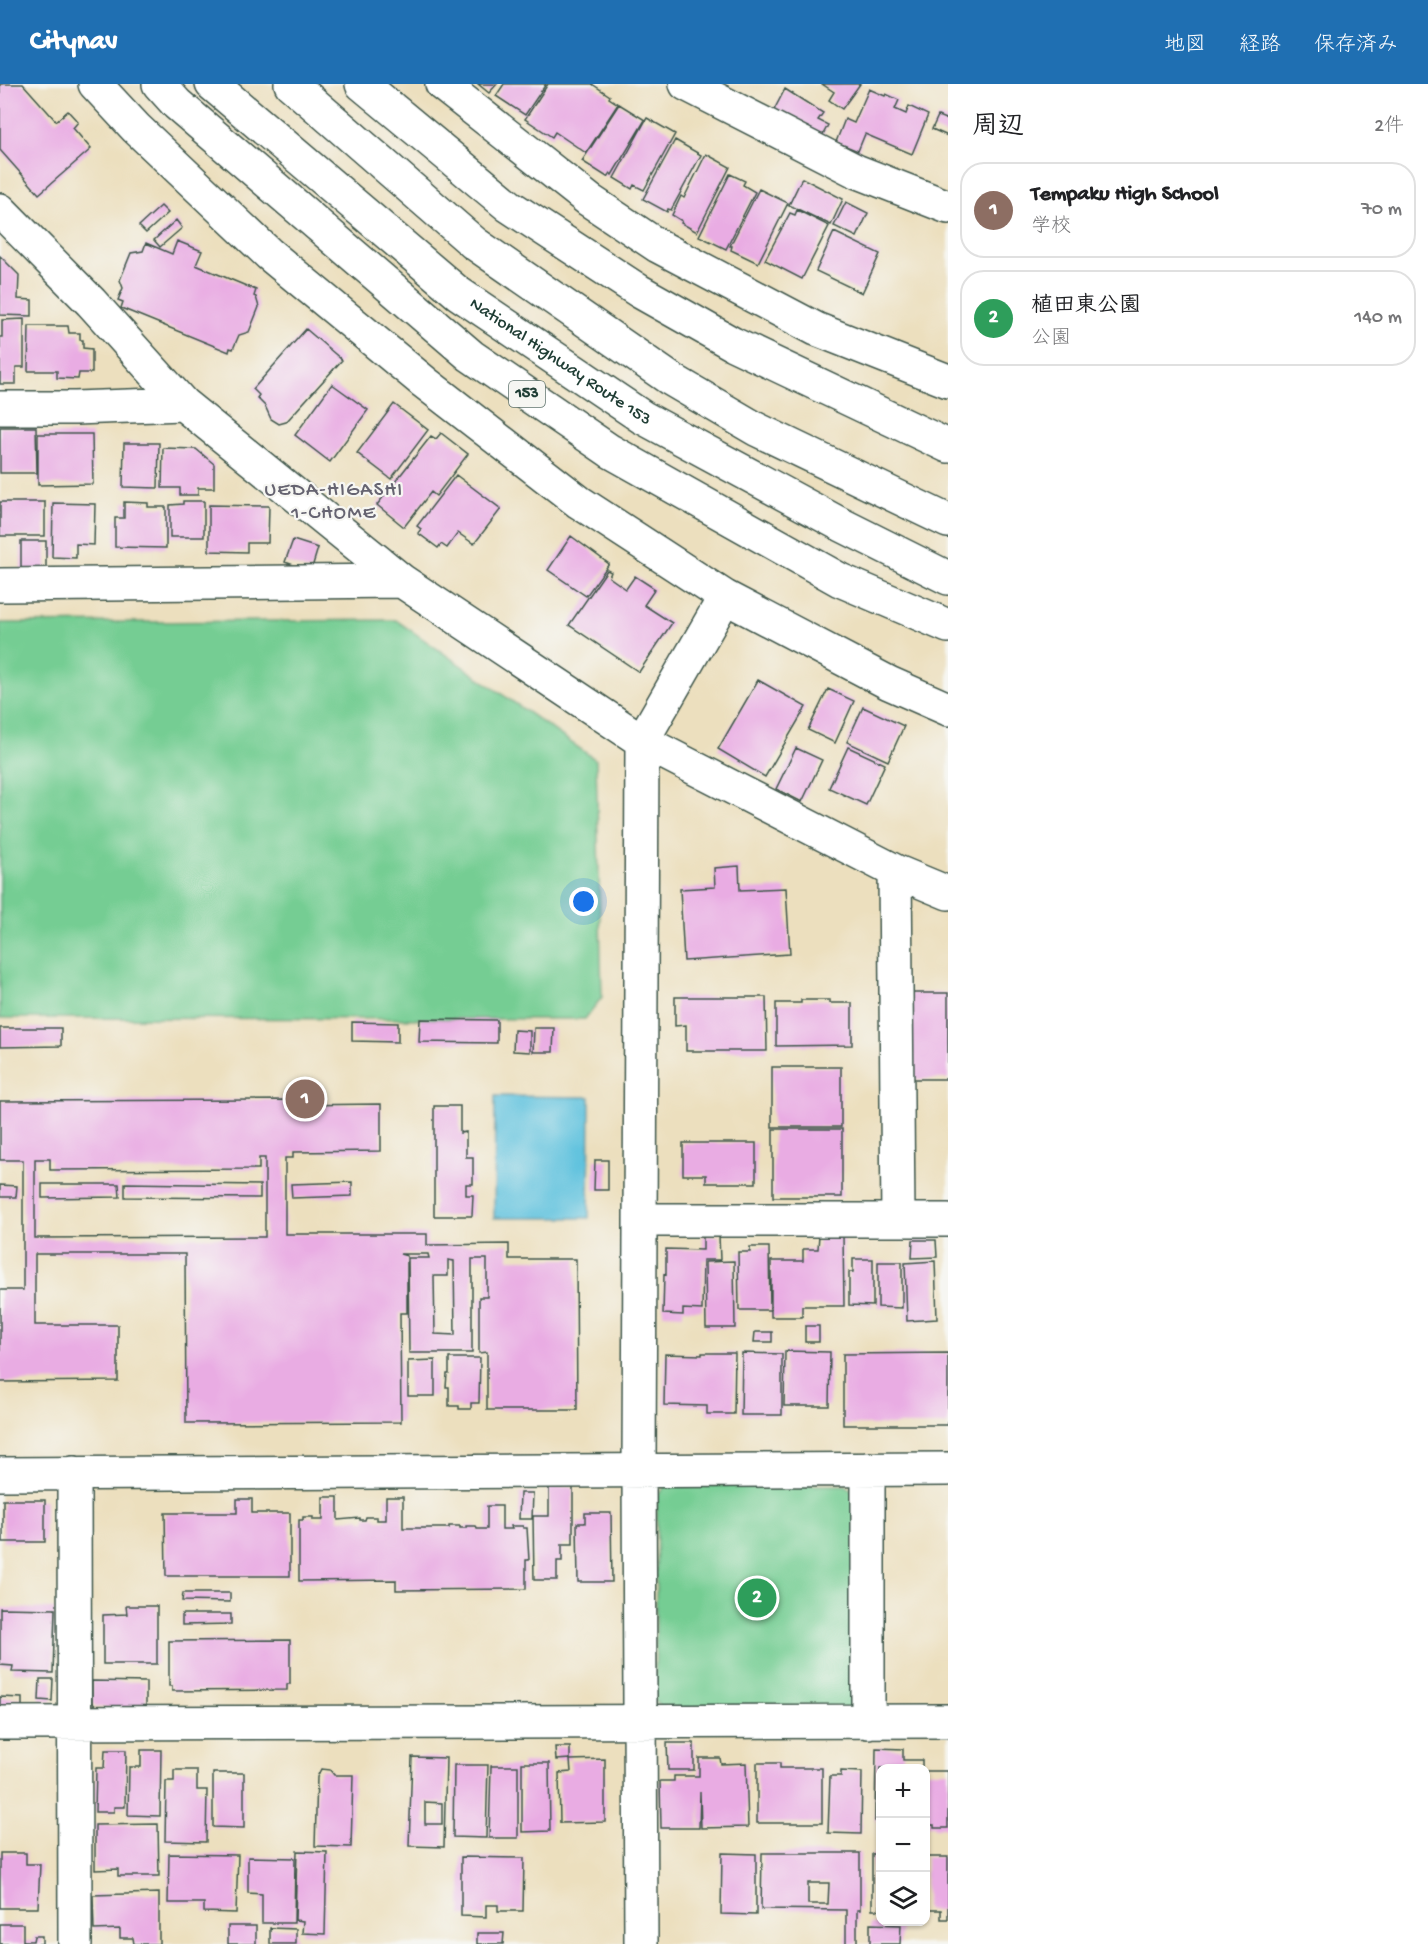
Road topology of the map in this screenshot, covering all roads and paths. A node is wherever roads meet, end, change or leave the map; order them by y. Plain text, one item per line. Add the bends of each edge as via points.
1 (95, 84) edge
2 (159, 84) edge
3 (212, 84) edge
4 (291, 84) edge
5 (362, 84) edge
6 (442, 84) edge
7 (686, 84) edge
8 (946, 201) edge
9 (2, 215) edge
10 (948, 381) edge
11 (183, 404) junction
12 (0, 408) edge
13 (948, 446) edge
14 (948, 521) edge
15 (948, 578) edge
16 (402, 581) junction
17 (0, 585) edge
18 (725, 597) junction
19 (948, 626) edge
20 (948, 710) edge
21 (642, 741) junction
22 (895, 871) junction
23 (948, 893) edge
24 (640, 1220) junction
25 (898, 1220) junction
26 (948, 1220) edge
27 (948, 1468) edge
28 (868, 1469) junction
29 (639, 1470) junction
30 (74, 1473) junction
31 (0, 1474) edge
32 (640, 1721) junction
33 (948, 1721) edge
34 (868, 1722) junction
35 (0, 1723) edge
36 (74, 1723) junction
37 (75, 1944) edge
38 (641, 1944) edge

1 - 18 main road via 269,254 424,382 579,502
2 - 19 main road, 153 via 177,104 481,363 610,451 840,580
3 - 15 main road, National Highway Route 153 / 153 via 458,293 642,417 838,524
4 - 14 main road via 474,243 669,378 756,429
5 - 13 main road via 509,206 639,291 733,344
6 - 10 main road via 590,200 658,246 816,329
7 - 8 main road via 856,171
9 - 11 main road via 91,302
11 - 12 main road
11 - 16 main road
16 - 17 main road
16 - 21 main road
18 - 20 main road
18 - 21 main road
21 - 22 main road
21 - 24 main road
22 - 23 main road
22 - 25 main road
24 - 25 main road
24 - 29 main road
25 - 26 main road
27 - 28 main road
28 - 29 main road
28 - 34 main road
29 - 30 main road
29 - 32 main road
30 - 31 main road
30 - 36 main road
32 - 34 main road
32 - 36 main road
32 - 38 main road
33 - 34 main road
35 - 36 main road
36 - 37 main road

